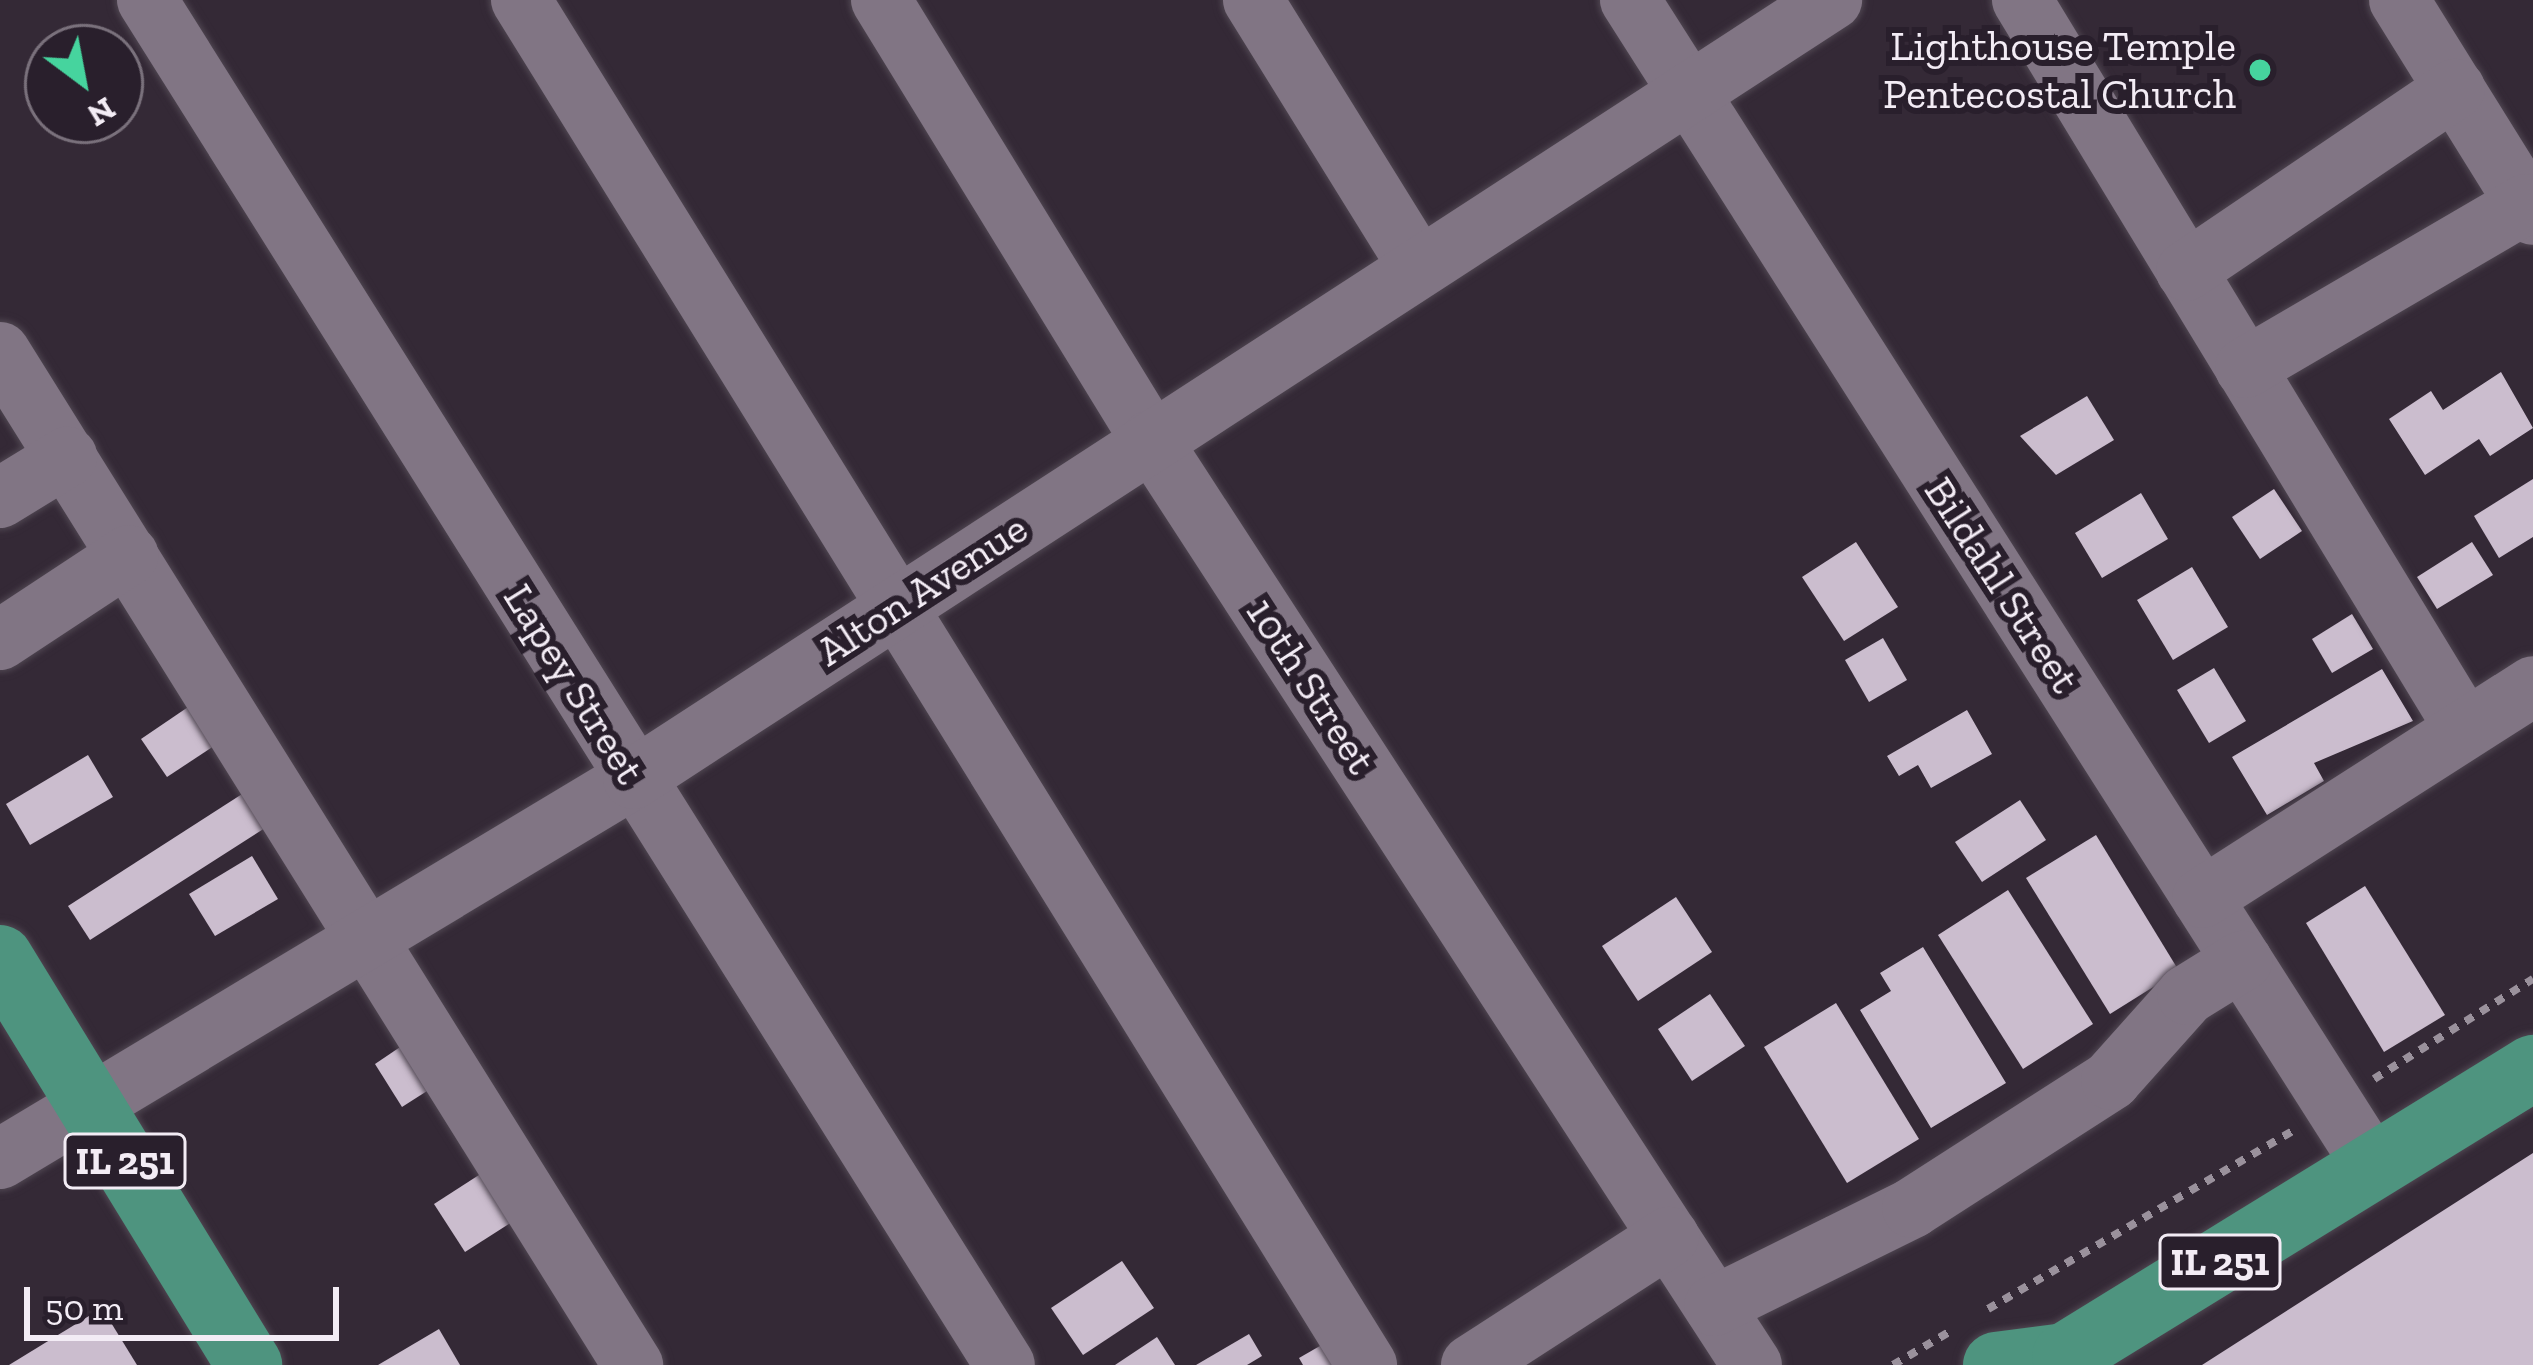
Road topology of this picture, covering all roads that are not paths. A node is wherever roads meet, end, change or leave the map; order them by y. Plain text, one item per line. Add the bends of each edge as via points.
1 (148, 0) edge
2 (520, 0) edge
3 (881, 0) edge
4 (1253, 0) edge
5 (1630, 0) edge
6 (1832, 0) edge
7 (2022, 0) edge
8 (2399, 0) edge
9 (2455, 89) junction
10 (1687, 92) junction
11 (2530, 209) edge
12 (1418, 266) junction
13 (2186, 271) junction
14 (0, 352) edge
15 (2245, 368) junction
16 (1150, 440) junction
17 (67, 457) junction
18 (0, 498) edge
19 (129, 555) junction
20 (896, 607) junction
21 (0, 640) edge
22 (2533, 686) edge
23 (2465, 729) junction
24 (633, 779) junction
25 (2202, 898) junction
26 (370, 935) junction
27 (0, 958) edge
28 (2242, 961) junction
29 (2533, 1068) edge
30 (89, 1102) junction
31 (0, 1159) edge
32 (2374, 1168) junction
33 (1669, 1237) junction
34 (1714, 1306) junction
35 (1980, 1334) edge
36 (2063, 1361) edge
37 (249, 1365) edge
38 (633, 1365) edge
39 (1005, 1365) edge
40 (1366, 1365) edge
41 (1471, 1365) edge
42 (1752, 1365) edge

1 - 24 street, Lapey Street
2 - 20 street
3 - 16 street, 10th Street
4 - 12 street
5 - 10 street, Bildahl Street
6 - 10 street, Alton Avenue
7 - 13 street
8 - 9 street
9 - 11 street
9 - 13 street
10 - 12 street, Alton Avenue
10 - 25 street, Bildahl Street
11 - 15 street
12 - 16 street, Alton Avenue
13 - 15 street
14 - 17 street
15 - 23 street
16 - 20 street, Alton Avenue
16 - 33 street, 10th Street
17 - 18 street
17 - 19 street
19 - 21 street
19 - 26 street
20 - 24 street, Alton Avenue
20 - 40 street
22 - 23 street
23 - 25 street
24 - 26 street, Alton Avenue
24 - 39 street, Lapey Street
25 - 28 street, Bildahl Street
26 - 30 street, Alton Avenue
26 - 38 street
27 - 30 main road, IL 251
28 - 32 street, Bildahl Street
28 - 34 street via 2187,995 2111,1080 1912,1208
29 - 32 main road, IL 251
30 - 31 street, Alton Avenue
30 - 37 main road, IL 251
32 - 36 main road, IL 251
33 - 34 street, 10th Street
33 - 41 street
34 - 42 street, 10th Street
35 - 36 main road, IL 251

